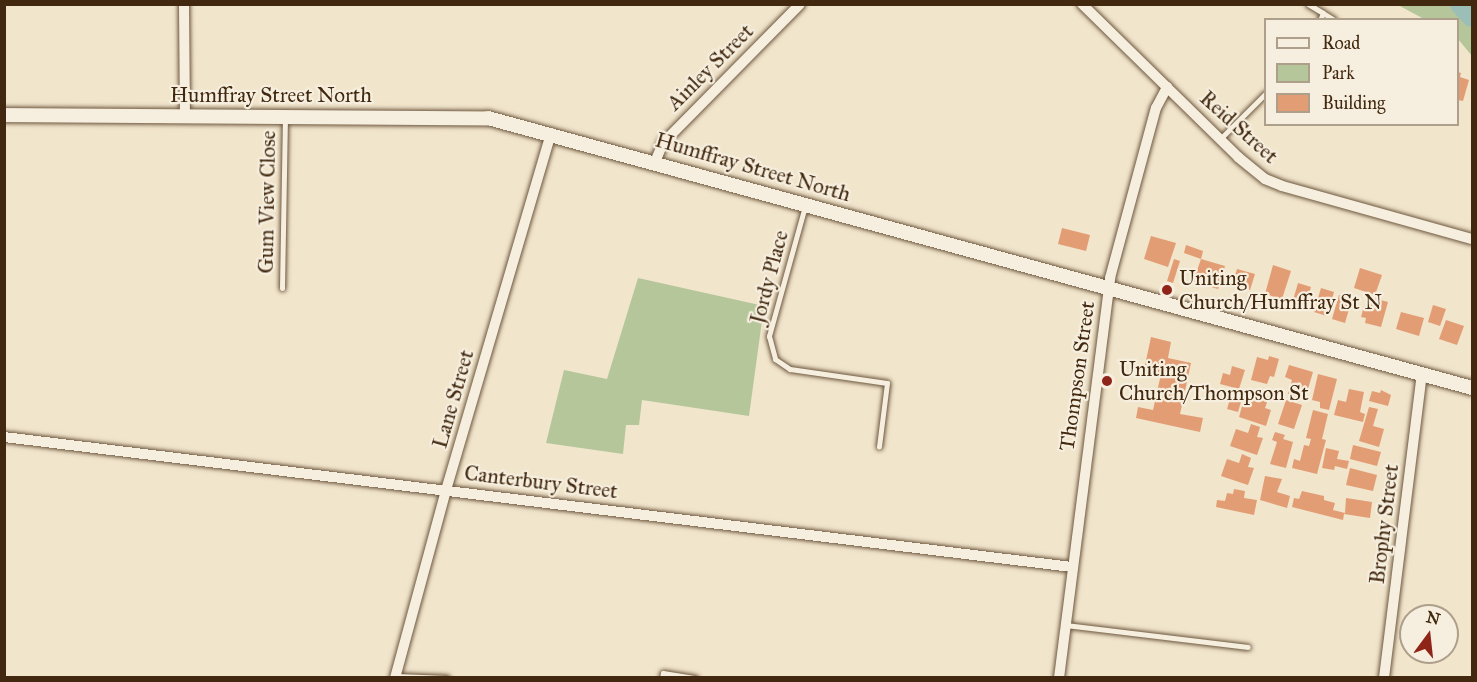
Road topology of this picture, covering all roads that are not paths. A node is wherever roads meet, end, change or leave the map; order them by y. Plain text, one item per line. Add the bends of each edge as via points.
1 (184, 4) edge
2 (800, 4) edge
3 (1082, 4) edge
4 (1308, 4) edge
5 (1323, 13) junction
6 (1321, 18) edge
7 (1331, 18) edge
8 (1167, 87) junction
9 (1264, 95) edge
10 (4, 115) edge
11 (185, 115) junction
12 (285, 116) junction
13 (551, 133) junction
14 (1220, 139) junction
15 (655, 162) junction
16 (806, 204) junction
17 (1473, 239) edge
18 (282, 288) dead end
19 (1109, 288) junction
20 (1422, 374) junction
21 (1473, 388) edge
22 (4, 437) edge
23 (879, 446) dead end
24 (446, 490) junction
25 (1072, 567) junction
26 (1066, 625) junction
27 (1248, 647) dead end
28 (396, 677) edge
29 (447, 678) edge
30 (662, 678) edge
31 (696, 678) edge
32 (1059, 678) edge
33 (1384, 678) edge

1 - 11 street
2 - 15 street, Ainley Street via 663,143
3 - 8 street, Reid Street
4 - 5 lane
5 - 6 lane
5 - 7 lane
8 - 14 street, Reid Street
8 - 19 street, Thompson Street via 1156,108
9 - 14 lane
10 - 11 street, Humffray Street North
11 - 12 street, Humffray Street North
12 - 13 street, Humffray Street North via 480,117
12 - 18 lane, Gum View Close
13 - 15 street, Humffray Street North
13 - 24 street, Lane Street
14 - 17 street, Reid Street via 1273,183
15 - 16 street, Humffray Street North
16 - 19 street, Humffray Street North
16 - 23 lane, Jordy Place via 769,336 775,359 790,369 887,383
19 - 20 street, Humffray Street North
19 - 25 street, Thompson Street
20 - 21 street, Humffray Street North
20 - 33 street, Brophy Street
22 - 24 street, Canterbury Street
24 - 25 street, Canterbury Street
24 - 28 street, Lane Street
25 - 26 street, Thompson Street
26 - 27 lane
26 - 32 street, Thompson Street
28 - 29 lane
30 - 31 lane via 663,673

